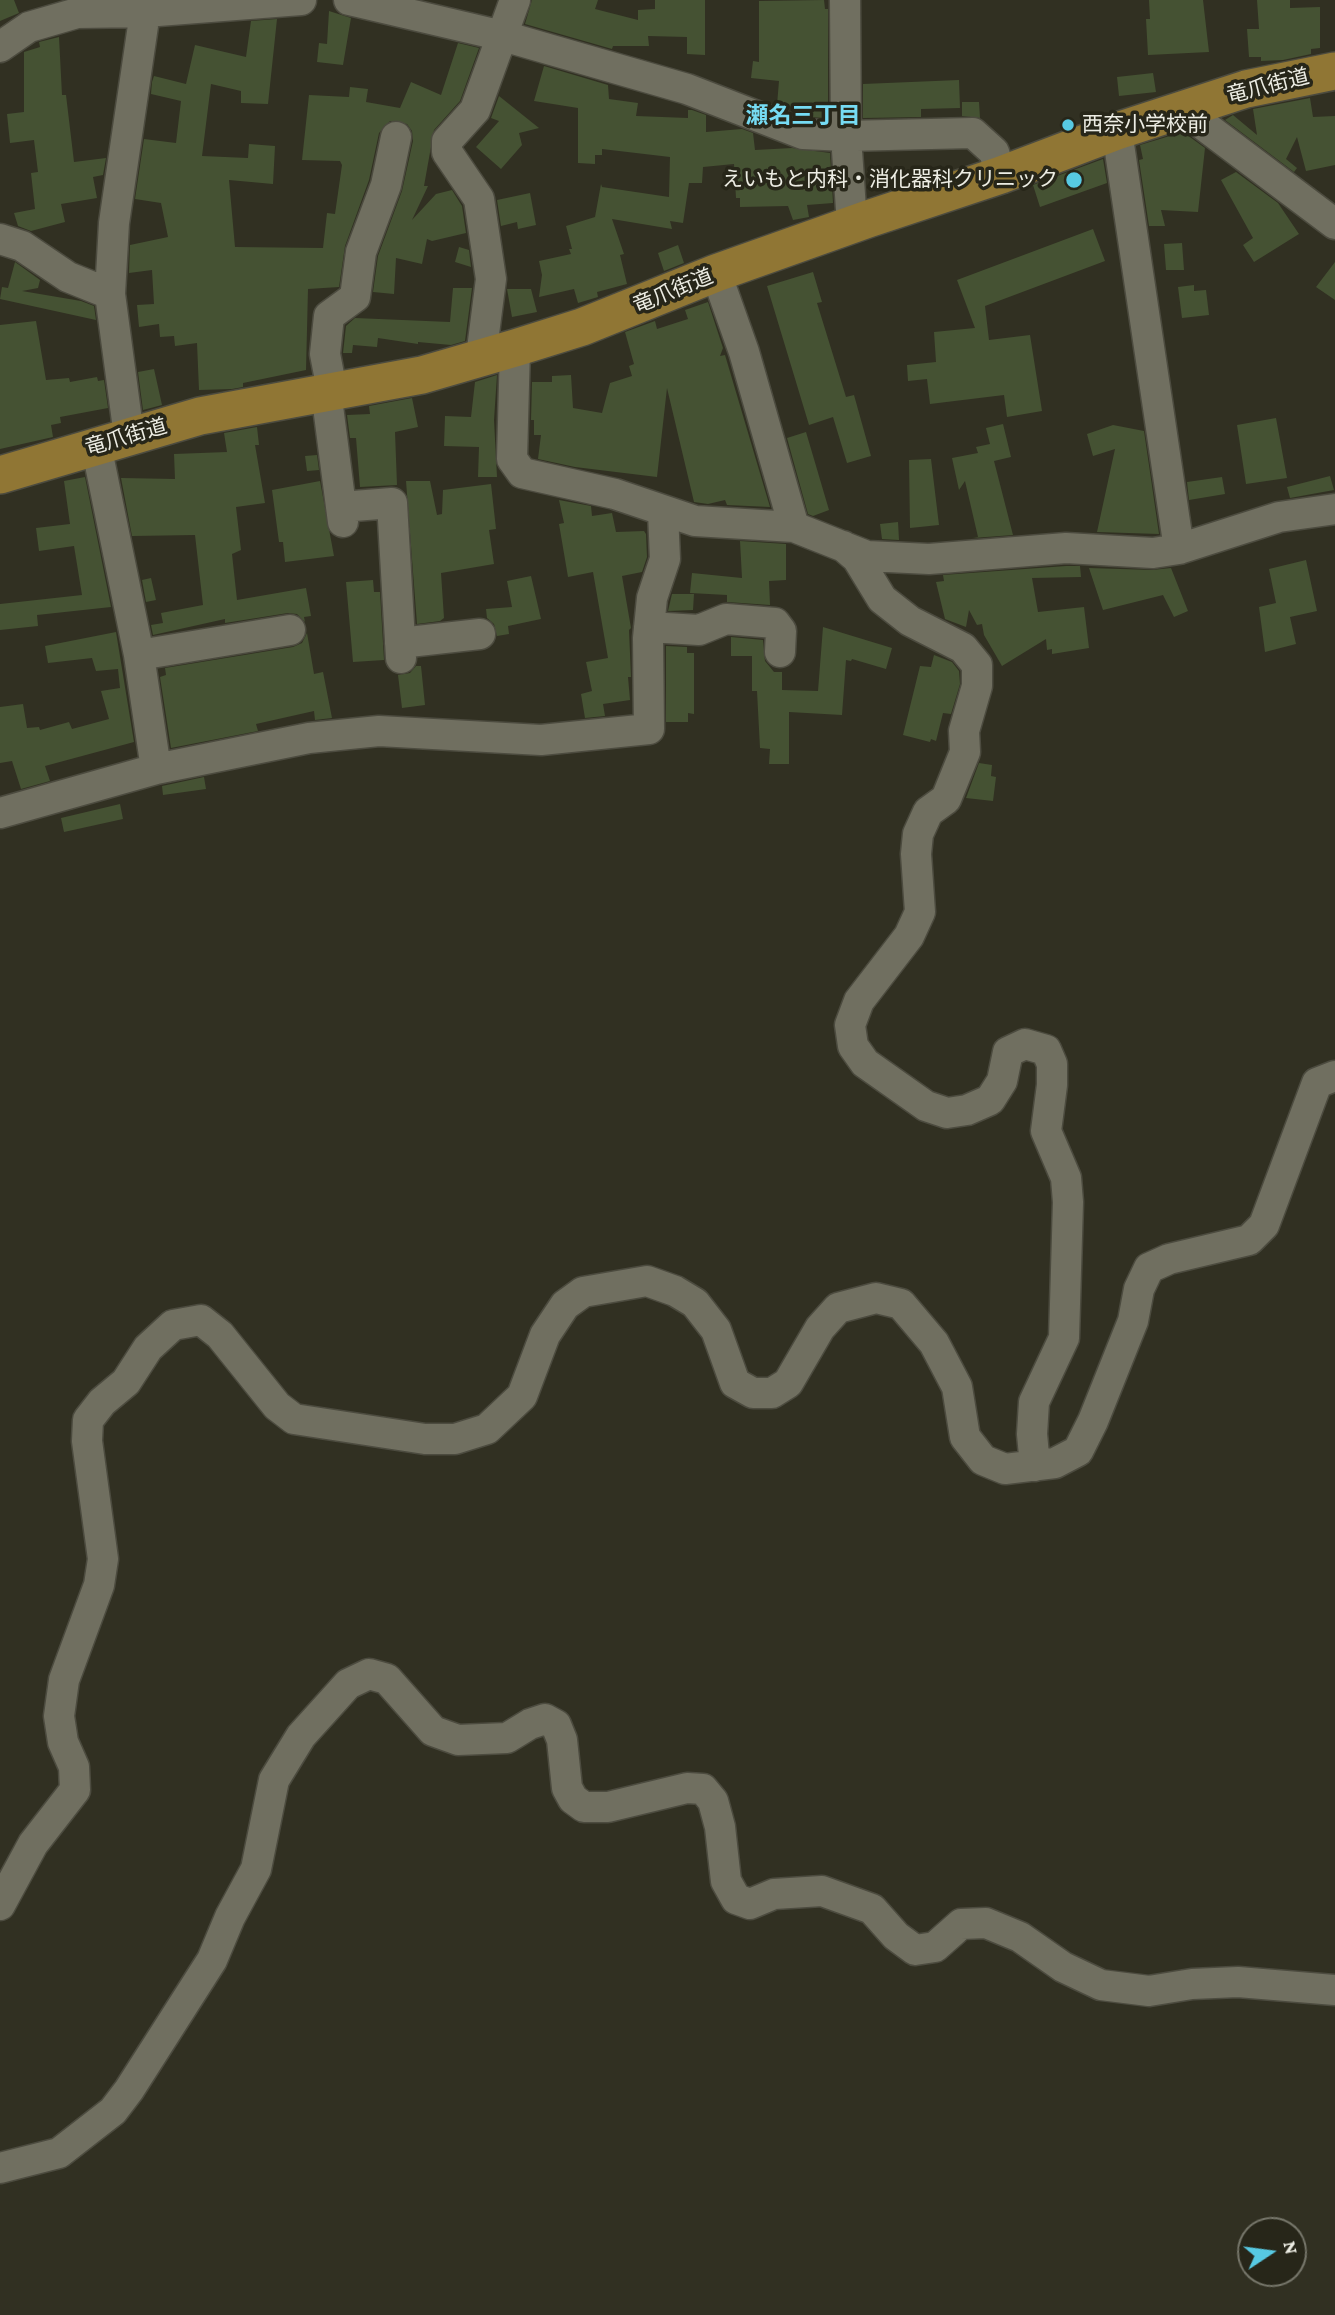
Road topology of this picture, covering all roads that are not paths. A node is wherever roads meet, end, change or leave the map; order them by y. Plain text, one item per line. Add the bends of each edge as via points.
1 (301, 0) edge
2 (349, 0) edge
3 (515, 0) edge
4 (845, 0) edge
5 (145, 12) junction
6 (503, 36) junction
7 (0, 47) edge
8 (1335, 71) edge
9 (1182, 109) junction
10 (1117, 131) junction
11 (846, 136) junction
12 (396, 137) dead end
13 (1001, 175) junction
14 (852, 224) junction
15 (1335, 224) edge
16 (0, 239) edge
17 (716, 273) junction
18 (110, 294) junction
19 (498, 353) junction
20 (329, 390) junction
21 (112, 441) junction
22 (0, 475) edge
23 (1335, 509) edge
24 (663, 512) junction
25 (794, 527) junction
26 (843, 546) junction
27 (1179, 549) junction
28 (649, 627) junction
29 (290, 630) dead end
30 (480, 634) dead end
31 (780, 652) dead end
32 (139, 654) junction
33 (156, 769) junction
34 (0, 813) edge
35 (1335, 1076) edge
36 (1035, 1466) junction
37 (0, 1905) edge
38 (1335, 1990) edge
39 (0, 2168) edge

1 - 5 street
2 - 6 street
3 - 6 street
4 - 11 street
5 - 7 street via 77,13 29,27
5 - 18 street via 114,223
6 - 11 street via 687,89 803,134
6 - 19 street via 475,110 447,141 447,152 479,199
8 - 9 main road, 竜爪街道 via 1246,89
9 - 10 main road, 竜爪街道
9 - 15 street
10 - 13 main road, 竜爪街道
10 - 27 street
11 - 13 street via 973,133 994,152
11 - 14 street
12 - 20 street via 386,186 361,251 355,297 329,316
13 - 14 main road, 竜爪街道
14 - 17 main road, 竜爪街道
16 - 18 street via 22,246 68,277
17 - 19 main road, 竜爪街道 via 582,327
17 - 25 street via 744,352
18 - 21 street
19 - 20 main road, 竜爪街道 via 422,375
19 - 24 street via 512,460 522,473 615,494
20 - 21 main road, 竜爪街道 via 200,416
20 - 30 street via 342,514 392,503 401,651
21 - 22 main road, 竜爪街道
21 - 32 street
23 - 27 street via 1279,517
24 - 25 street via 695,522
24 - 28 street via 665,559
25 - 26 street
26 - 27 street via 867,556 904,559 1066,548 1153,553
26 - 36 street via 857,558 881,599 910,621 963,648 977,665 964,752 946,799 928,812 918,834 920,912 909,936 859,1001 850,1025 853,1046 865,1063 926,1106 947,1113 990,1100 1002,1081 1008,1052 1025,1044 1046,1050 1049,1057 1052,1085 1046,1130 1066,1178 1068,1202 1064,1338 1034,1402
28 - 31 street via 699,630 726,619 775,623 781,631
28 - 33 street via 649,729 541,740 379,731 309,738
29 - 32 street
32 - 33 street
33 - 34 street
35 - 36 street via 1317,1083 1264,1225 1249,1240 1150,1268 1107,1389 1078,1451 1055,1463
36 - 37 street via 1005,1469 983,1460 965,1437 957,1387 934,1343 901,1304 876,1297 838,1308 820,1328 788,1383 772,1393 753,1393 735,1383 716,1330 695,1303 675,1291 647,1280 583,1292 565,1305 545,1335 522,1396 487,1429 455,1439 294,1419 277,1406 220,1335 201,1320 173,1325 88,1420 103,1559 99,1585 64,1680 59,1716 63,1742 75,1767 75,1790 33,1844
38 - 39 street via 1238,1982 1149,1991 1101,1985 1063,1967 1020,1937 986,1923 961,1924 935,1947 915,1950 896,1937 872,1909 822,1891 774,1894 750,1904 736,1899 726,1881 720,1827 713,1801 703,1789 687,1788 608,1807 584,1807 567,1788 556,1725 545,1719 507,1738 458,1741 433,1731 387,1679 369,1675 348,1684 301,1736 274,1780 256,1869 212,1960 129,2090 113,2111 59,2152

